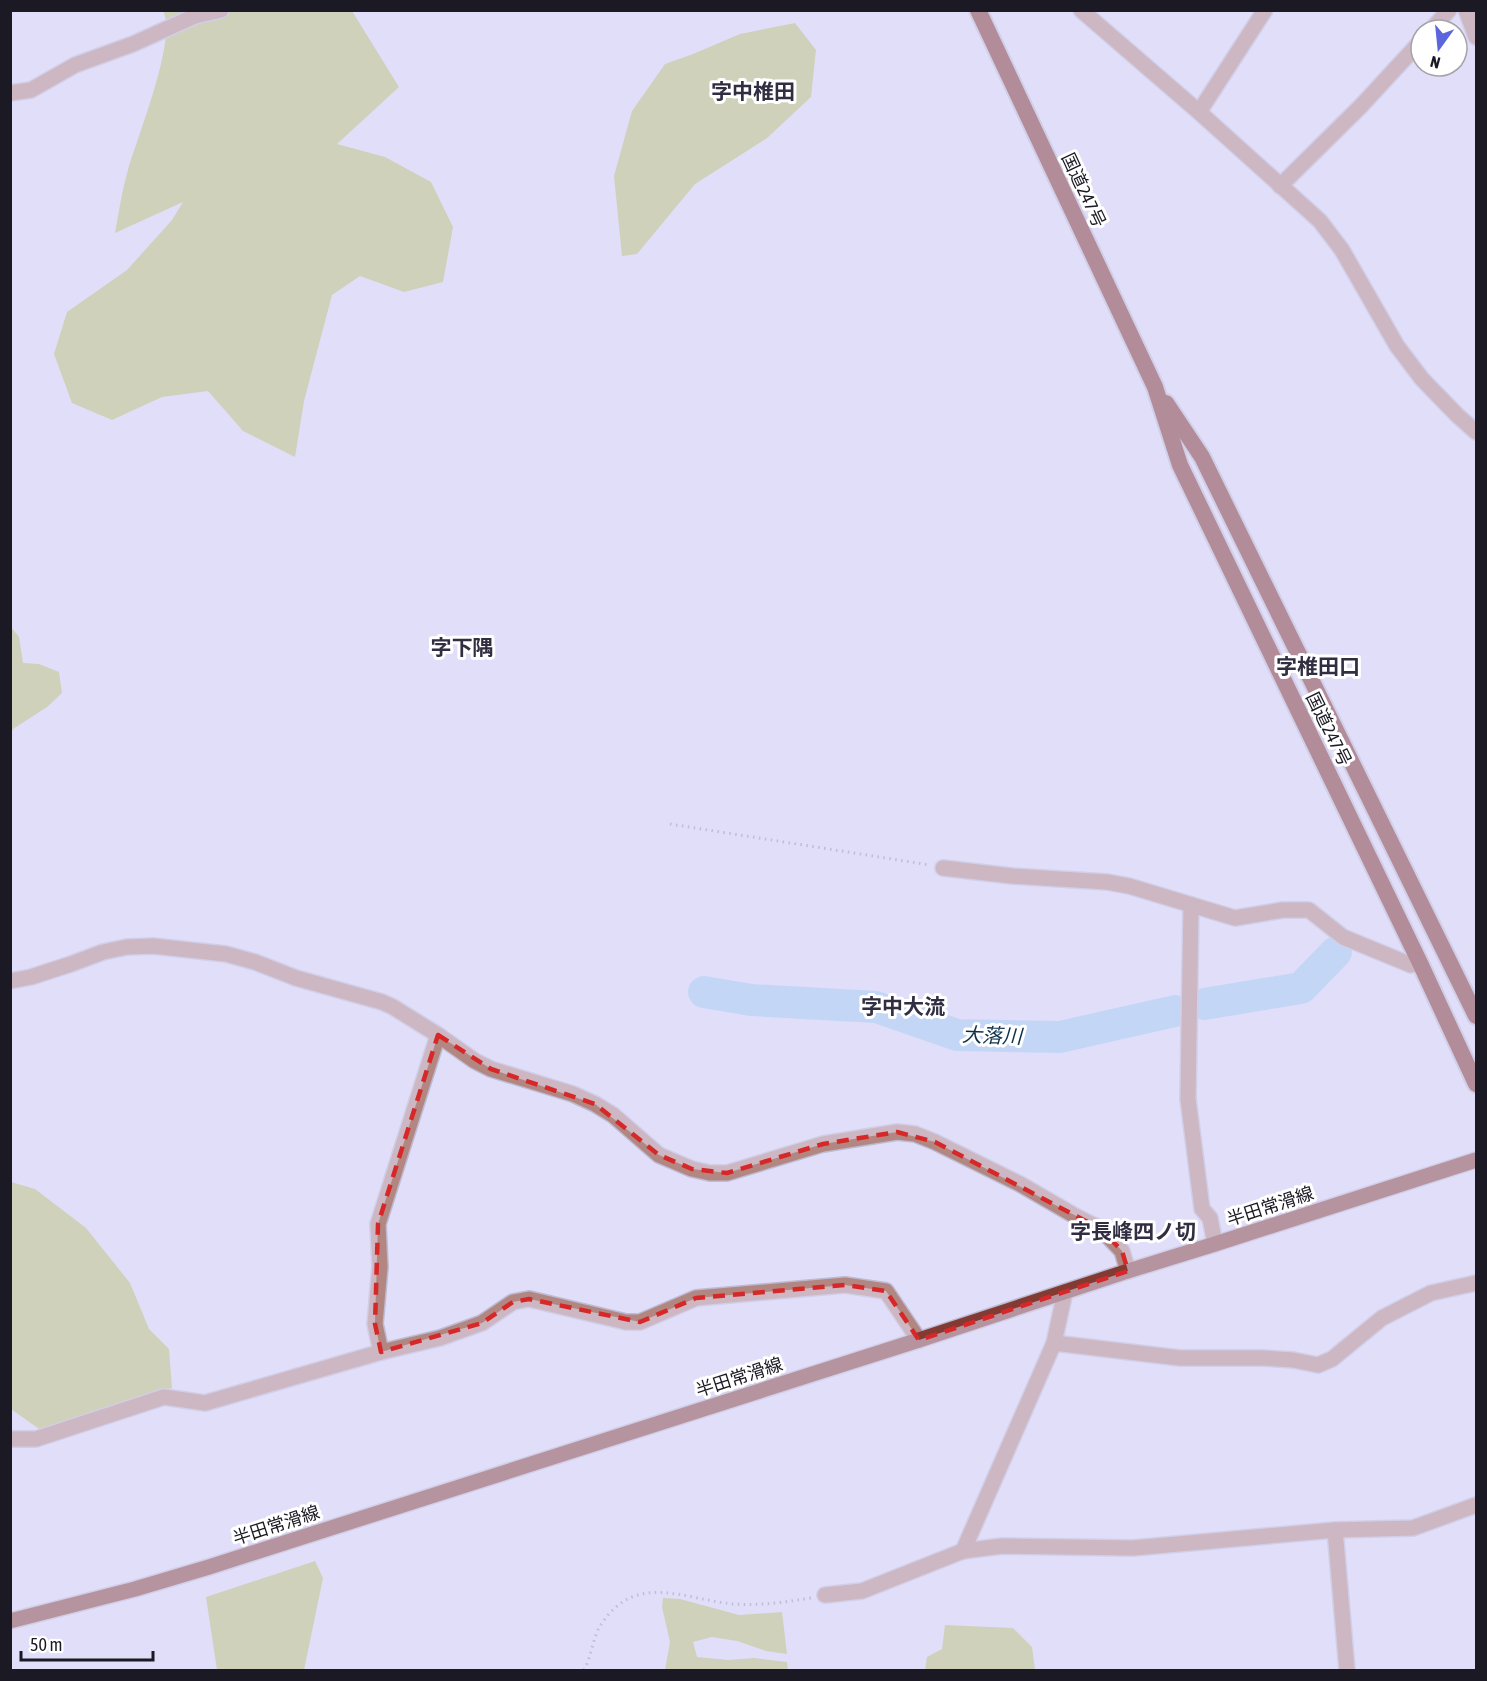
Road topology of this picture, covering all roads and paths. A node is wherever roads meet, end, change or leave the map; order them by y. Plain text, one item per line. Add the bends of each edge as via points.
1 (221, 10) edge
2 (978, 10) edge
3 (1082, 10) edge
4 (1265, 10) edge
5 (1466, 10) edge
6 (1476, 37) edge
7 (1409, 54) edge
8 (10, 93) edge
9 (1199, 112) junction
10 (1280, 186) junction
11 (1155, 387) junction
12 (1476, 432) edge
13 (670, 824) dead end
14 (943, 868) joint
15 (1191, 905) junction
16 (1420, 963) junction
17 (10, 981) edge
18 (1476, 1016) edge
19 (438, 1035) junction
20 (1476, 1084) edge
21 (1476, 1160) edge
22 (1215, 1244) junction
23 (1128, 1271) junction
24 (1476, 1283) edge
25 (1065, 1292) junction
26 (919, 1340) junction
27 (1054, 1343) junction
28 (381, 1352) junction
29 (10, 1439) edge
30 (1476, 1504) edge
31 (1335, 1530) junction
32 (963, 1551) junction
33 (825, 1595) joint
34 (10, 1621) edge
35 (584, 1671) edge
36 (1347, 1671) edge

1 - 8 street via 195,16 75,65 31,90
2 - 11 highway, 国道247号
3 - 9 street
4 - 9 street
5 - 6 street
7 - 10 street
9 - 10 street
10 - 12 street via 1331,234 1397,346 1422,379
11 - 16 highway, 国道247号 via 1180,465
11 - 18 highway, 国道247号 via 1202,457
13 - 14 path
14 - 15 street via 1107,882
15 - 16 street via 1235,918 1309,910 1343,937 1411,965
15 - 22 street via 1188,1099 1202,1209 1210,1218
16 - 20 highway, 国道247号
17 - 19 street via 127,947 196,950 255,962 382,1002
19 - 23 street via 491,1069 595,1104 659,1155 692,1170 728,1173 823,1144 897,1132 915,1134 1101,1228 1122,1251
19 - 28 street via 378,1224 380,1268 375,1324
21 - 22 main road, 半田常滑線
22 - 23 main road, 半田常滑線
23 - 25 main road, 半田常滑線
24 - 27 street via 1431,1293 1382,1318 1332,1359 1318,1365 1263,1358 1180,1358
25 - 26 main road, 半田常滑線
25 - 27 street
26 - 28 street via 886,1291 845,1285 696,1298 640,1322 529,1299 513,1302 471,1327
26 - 34 main road, 半田常滑線 via 209,1567
27 - 32 street
28 - 29 street via 205,1403 164,1397 36,1439
30 - 31 street via 1413,1528
31 - 32 street via 1132,1548 1002,1546
31 - 36 street
32 - 33 street via 862,1591
33 - 35 path via 778,1604 734,1604 660,1591 630,1596 600,1625

